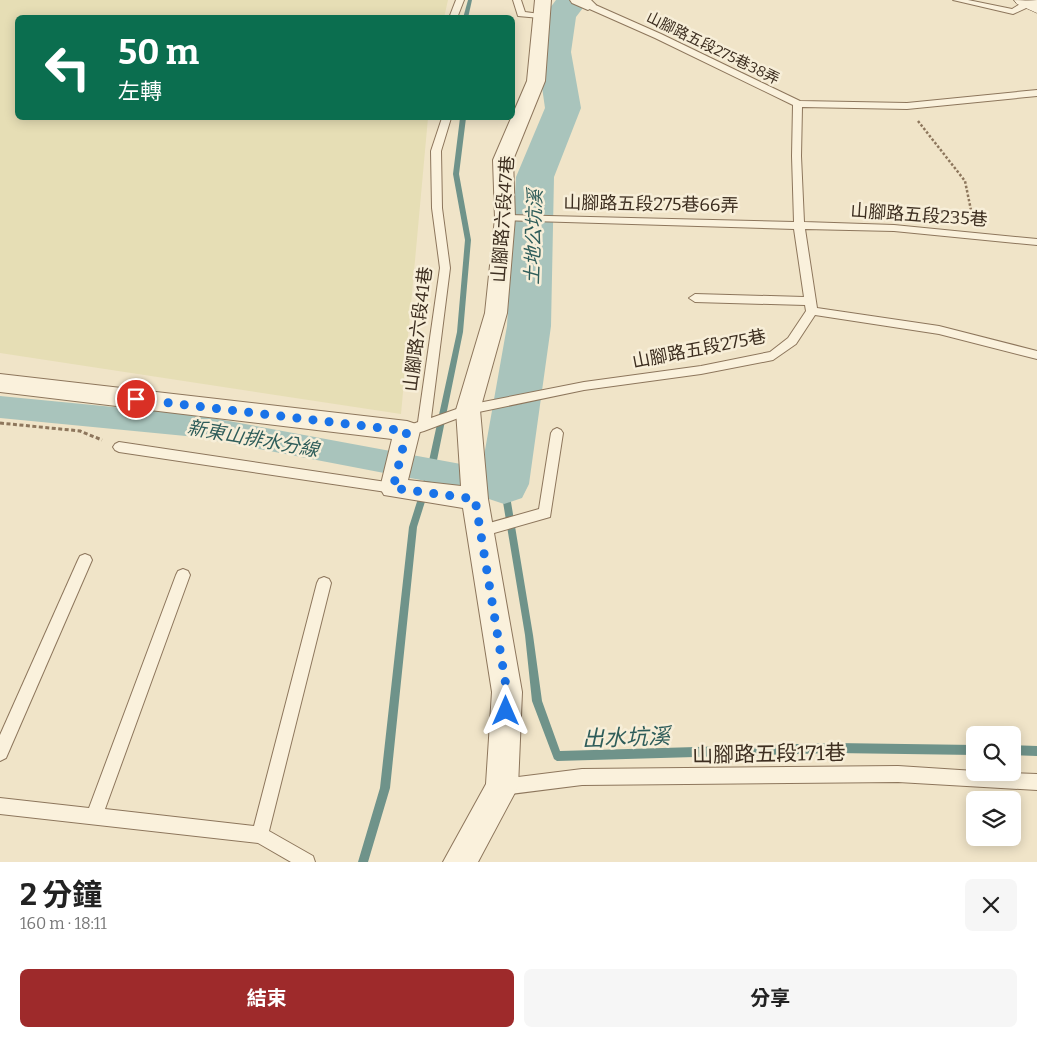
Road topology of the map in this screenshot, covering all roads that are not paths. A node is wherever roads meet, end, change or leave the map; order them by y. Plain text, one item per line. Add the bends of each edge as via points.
1 (460, 0) edge
2 (517, 0) edge
3 (957, 0) edge
4 (587, 2) edge
5 (1031, 3) edge
6 (542, 8) edge
7 (453, 15) edge
8 (1037, 92) edge
9 (798, 104) junction
10 (445, 120) edge
11 (504, 218) junction
12 (797, 226) junction
13 (1037, 242) edge
14 (694, 298) dead end
15 (811, 306) junction
16 (1037, 355) edge
17 (0, 383) edge
18 (468, 410) junction
19 (416, 428) junction
20 (557, 433) dead end
21 (118, 447) road end
22 (393, 488) junction
23 (475, 499) junction
24 (480, 530) junction
25 (85, 560) dead end
26 (183, 575) dead end
27 (324, 583) dead end
28 (0, 753) edge
29 (1037, 782) edge
30 (502, 787) junction
31 (0, 806) edge
32 (94, 817) junction
33 (260, 835) junction
34 (307, 862) edge
35 (460, 862) edge

1 - 7 lane
2 - 6 lane via 521,14
3 - 5 lane via 1013,12
4 - 9 lane, 山腳路五段275巷38弄
6 - 11 street, 山腳路六段47巷 via 536,81 503,160
8 - 9 lane via 906,106
9 - 12 lane via 795,154
10 - 19 lane, 山腳路六段41巷 via 436,151 437,208 445,268
11 - 12 lane, 山腳路五段275巷66弄
11 - 18 street, 山腳路六段47巷 via 496,313
12 - 13 lane, 山腳路五段235巷 via 894,228
12 - 15 lane
14 - 15 lane
15 - 16 lane via 939,330
15 - 18 lane, 山腳路五段275巷 via 792,341 773,356
17 - 19 street
18 - 19 lane
18 - 23 street
19 - 22 street
20 - 24 lane via 545,513
21 - 22 lane
22 - 23 street
23 - 24 street
24 - 30 street via 507,692
25 - 28 lane
26 - 32 lane
27 - 33 lane
29 - 30 lane, 山腳路五段171巷 via 898,774 582,777
30 - 35 street
31 - 32 lane
32 - 33 lane
33 - 34 lane

